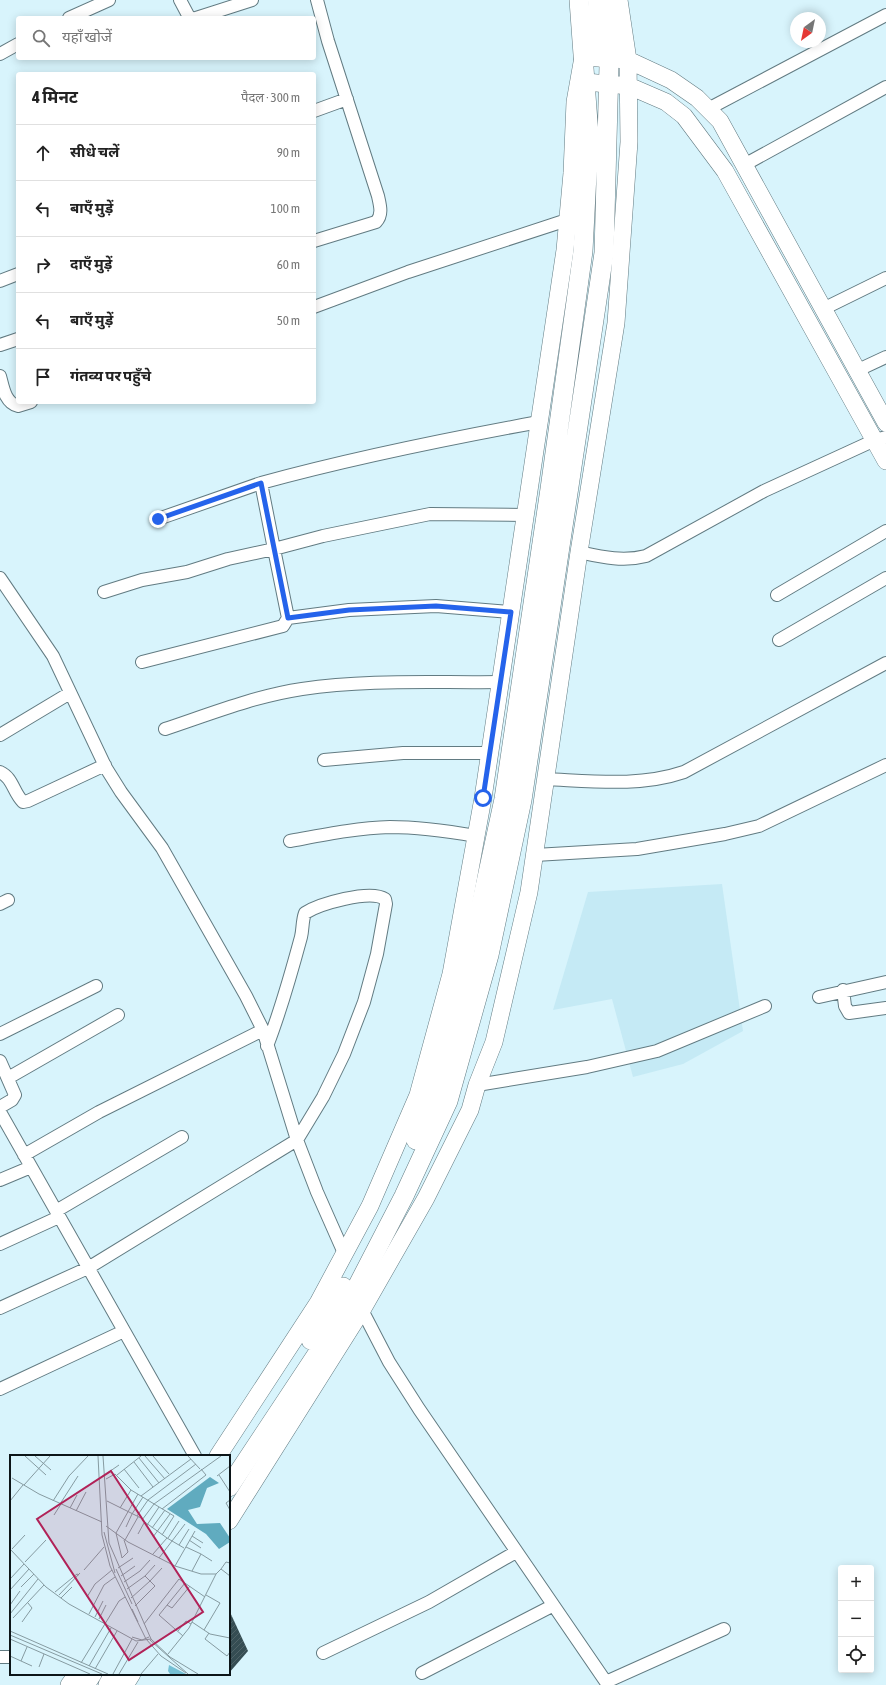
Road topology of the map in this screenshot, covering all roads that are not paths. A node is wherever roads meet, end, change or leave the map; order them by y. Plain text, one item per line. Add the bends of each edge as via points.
1 (109, 0) edge
2 (180, 0) edge
3 (252, 0) edge
4 (317, 0) edge
5 (579, 0) edge
6 (594, 0) edge
7 (606, 0) edge
8 (620, 0) edge
9 (886, 15) edge
10 (73, 16) edge
11 (188, 16) edge
12 (202, 16) edge
13 (16, 45) edge
14 (0, 54) edge
15 (596, 57) junction
16 (628, 60) junction
17 (586, 82) junction
18 (609, 85) junction
19 (629, 86) junction
20 (886, 87) edge
21 (347, 99) junction
22 (708, 109) junction
23 (316, 110) edge
24 (732, 142) junction
25 (714, 155) junction
26 (744, 165) junction
27 (567, 220) junction
28 (316, 240) edge
29 (16, 275) edge
30 (886, 278) edge
31 (0, 281) edge
32 (316, 306) edge
33 (823, 309) junction
34 (16, 340) edge
35 (0, 345) edge
36 (886, 357) edge
37 (856, 371) junction
38 (0, 376) edge
39 (24, 404) edge
40 (539, 422) junction
41 (886, 423) edge
42 (880, 438) edge
43 (886, 461) edge
44 (261, 483) junction
45 (525, 516) junction
46 (158, 519) dead end
47 (886, 531) edge
48 (274, 549) junction
49 (579, 552) junction
50 (0, 578) edge
51 (886, 578) edge
52 (104, 592) dead end
53 (777, 595) dead end
54 (511, 612) junction
55 (288, 618) junction
56 (778, 640) dead end
57 (142, 662) dead end
58 (886, 663) edge
59 (500, 682) junction
60 (70, 693) junction
61 (165, 729) dead end
62 (0, 734) edge
63 (489, 753) junction
64 (324, 760) dead end
65 (105, 765) junction
66 (886, 765) edge
67 (0, 772) edge
68 (546, 779) junction
69 (476, 836) junction
70 (290, 841) dead end
71 (535, 855) junction
72 (886, 982) edge
73 (96, 986) dead end
74 (843, 990) junction
75 (819, 997) dead end
76 (765, 1006) dead end
77 (886, 1008) edge
78 (118, 1015) dead end
79 (263, 1030) junction
80 (0, 1034) edge
81 (267, 1046) junction
82 (0, 1061) edge
83 (8, 1078) junction
84 (477, 1085) junction
85 (0, 1107) edge
86 (0, 1112) edge
87 (182, 1137) dead end
88 (297, 1140) junction
89 (24, 1155) junction
90 (31, 1167) junction
91 (0, 1180) edge
92 (58, 1214) junction
93 (0, 1244) edge
94 (344, 1253) junction
95 (88, 1268) junction
96 (0, 1308) edge
97 (362, 1310) junction
98 (124, 1331) junction
99 (0, 1389) edge
100 (194, 1455) edge
101 (219, 1455) edge
102 (230, 1463) edge
103 (230, 1485) edge
104 (230, 1519) edge
105 (516, 1552) junction
106 (552, 1606) junction
107 (724, 1629) dead end
108 (323, 1653) dead end
109 (422, 1673) dead end
110 (76, 1675) edge
111 (91, 1675) edge
112 (113, 1675) edge
113 (131, 1675) edge
114 (607, 1684) edge
115 (70, 1685) edge
116 (85, 1685) edge
117 (108, 1685) edge
118 (125, 1685) edge

1 - 10 street
2 - 11 street
3 - 12 street
4 - 21 street
5 - 15 main road
6 - 15 street
7 - 15 main road via 610,28
8 - 16 main road
9 - 22 street
13 - 14 street
15 - 16 main road
15 - 17 main road
15 - 18 main road
15 - 27 main road via 575,102
16 - 19 main road
16 - 22 main road via 671,80
17 - 18 main road
17 - 102 main road via 589,136 583,251 504,799 465,979 432,1102 386,1210 332,1308
18 - 19 main road
18 - 103 main road via 604,253 522,800 489,955 448,1101 404,1196 341,1318
19 - 25 main road via 666,102 684,116
19 - 49 main road via 629,142 616,323
20 - 26 street
21 - 23 street
21 - 28 street via 378,196 379,218 376,222
22 - 24 main road via 720,122
24 - 25 main road
24 - 26 main road
25 - 42 main road
26 - 33 main road
27 - 32 street via 408,272
27 - 40 main road via 565,250
29 - 31 street
30 - 33 street
33 - 37 main road
34 - 35 street
36 - 37 street
37 - 41 main road
38 - 39 street via 5,395 14,405
40 - 44 street via 456,437
40 - 45 main road
42 - 43 main road
42 - 49 street via 764,492 646,556 620,560
44 - 46 street
44 - 48 street
45 - 48 street via 430,514
45 - 54 main road
47 - 53 street
48 - 52 street via 186,572 142,580
48 - 55 street
49 - 68 main road
50 - 60 street via 53,656
51 - 56 street
54 - 55 street via 420,607 349,610
54 - 59 main road
55 - 57 street via 283,626
58 - 68 street via 679,774 649,781 630,782
59 - 61 street via 336,685 302,689 259,698
59 - 63 main road
60 - 62 street
60 - 65 street
63 - 64 street via 403,752
63 - 69 main road
65 - 67 street via 23,802 10,779
65 - 79 street via 121,792 162,848
66 - 71 street via 759,826 637,849
68 - 71 main road
69 - 70 street via 440,830 389,827
69 - 94 main road via 451,974 418,1095 373,1199
71 - 84 main road via 529,892 494,1042
72 - 74 street
73 - 80 street
74 - 75 street
74 - 77 street via 845,1006 850,1013
76 - 84 street via 657,1051 587,1067
78 - 83 street
79 - 81 street
79 - 89 street via 99,1112
81 - 88 street
81 - 88 street via 297,951 305,913 348,898 372,895 385,899 376,954 364,1002 334,1076
82 - 83 street
83 - 85 street via 15,1095 12,1100
84 - 97 main road via 470,1110 426,1198
86 - 89 street
87 - 92 street
88 - 94 street
88 - 95 street
89 - 90 street
90 - 91 street
90 - 92 street
92 - 93 street
92 - 95 street
94 - 101 main road via 318,1303
95 - 96 street
95 - 98 street
97 - 104 main road
97 - 105 street via 389,1362
98 - 99 street
98 - 100 street
105 - 106 street
105 - 108 street via 429,1602
106 - 109 street
106 - 114 street
107 - 114 street
110 - 115 main road
111 - 116 main road
112 - 117 main road
113 - 118 main road

